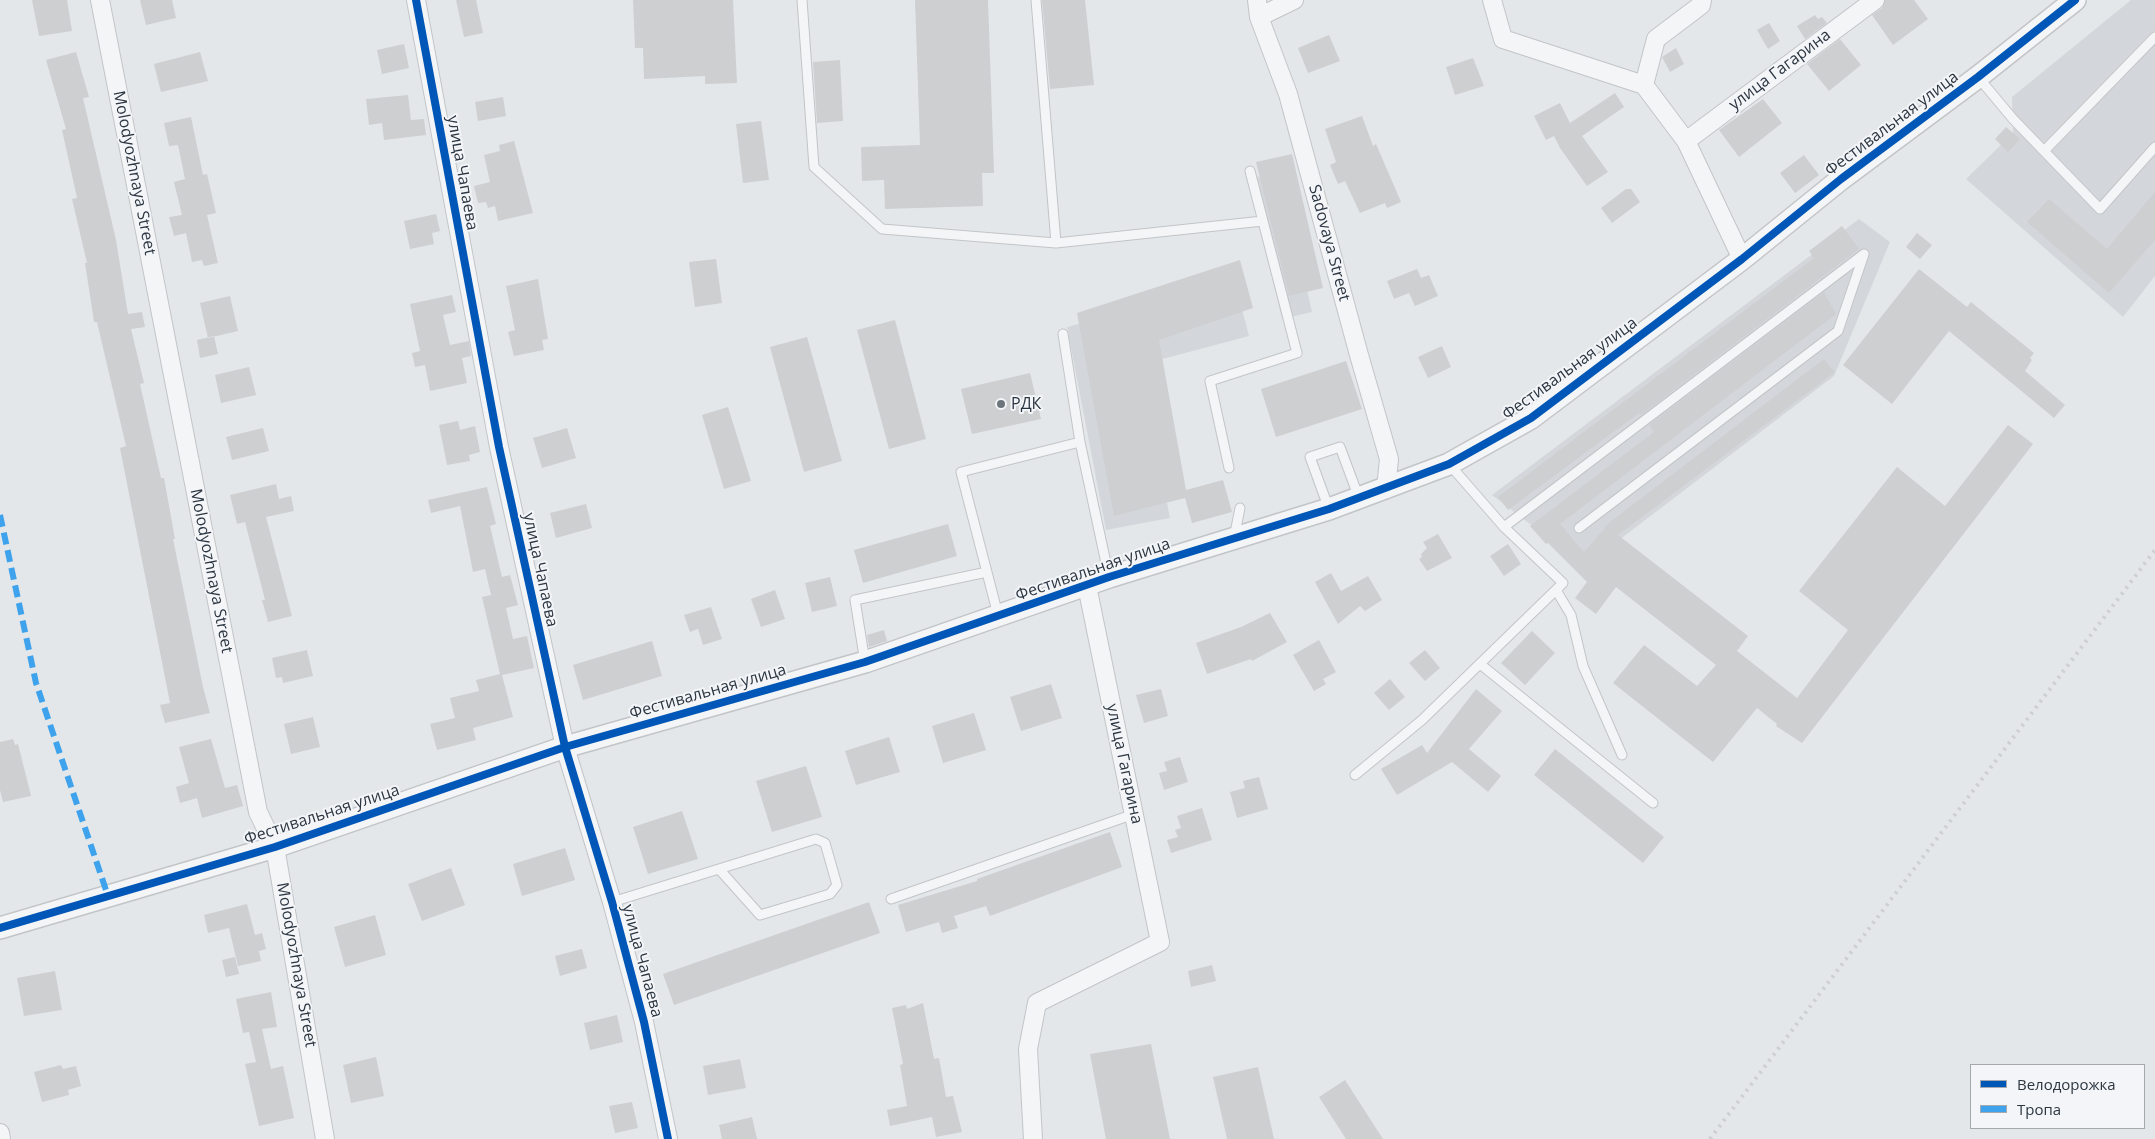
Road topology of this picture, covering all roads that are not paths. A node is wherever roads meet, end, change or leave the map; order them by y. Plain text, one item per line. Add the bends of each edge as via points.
1 (100, 0) edge
2 (416, 0) edge
3 (802, 0) edge
4 (1036, 0) edge
5 (1294, 0) edge
6 (1492, 0) edge
7 (1702, 0) edge
8 (1875, 0) edge
9 (2075, 0) edge
10 (1258, 8) edge
11 (2155, 38) edge
12 (1978, 77) junction
13 (1644, 85) junction
14 (1686, 141) junction
15 (2155, 146) edge
16 (2044, 151) junction
17 (1250, 170) dead end
18 (1263, 221) junction
19 (1056, 243) junction
20 (1742, 259) junction
21 (1063, 334) dead end
22 (1080, 442) junction
23 (1449, 464) junction
24 (1229, 468) dead end
25 (1386, 489) junction
26 (1359, 498) junction
27 (1240, 508) dead end
28 (1329, 510) junction
29 (1504, 527) junction
30 (1580, 528) dead end
31 (1234, 538) junction
32 (987, 572) junction
33 (1109, 578) junction
34 (1087, 586) junction
35 (1556, 590) junction
36 (998, 616) junction
37 (865, 662) junction
38 (1480, 664) junction
39 (565, 748) junction
40 (1622, 755) dead end
41 (1356, 774) dead end
42 (1653, 804) dead end
43 (1134, 814) junction
44 (275, 847) junction
45 (719, 869) junction
46 (890, 899) dead end
47 (612, 902) junction
48 (0, 928) edge
49 (0, 1133) edge
50 (1, 1139) edge
51 (325, 1139) edge
52 (668, 1139) edge
53 (1033, 1139) edge

1 - 44 street, Molodyozhnaya Street via 258,812
2 - 39 street, улица Чапаева via 499,447
3 - 19 lane via 814,167 882,229
4 - 19 lane
5 - 10 street
6 - 13 street via 1503,39
7 - 13 street via 1701,5 1656,39
8 - 14 street, улица Гагарина
9 - 12 street, Фестивальная улица
10 - 25 street, Sadovaya Street via 1288,94 1389,458
11 - 16 lane
12 - 16 lane
12 - 20 street, Фестивальная улица via 1841,179
13 - 14 street
14 - 20 street
15 - 16 lane via 2100,209
17 - 18 lane
18 - 19 lane
18 - 24 lane via 1297,353 1210,381
20 - 23 street, Фестивальная улица via 1531,418
21 - 22 lane
22 - 32 lane via 961,472
22 - 33 lane
23 - 25 street, Фестивальная улица
23 - 29 lane
25 - 26 street, Фестивальная улица
26 - 28 street, Фестивальная улица
26 - 28 lane via 1340,447 1310,457
27 - 31 lane
28 - 31 street, Фестивальная улица
29 - 30 lane via 1864,254 1838,331
29 - 35 lane via 1564,583
31 - 33 street, Фестивальная улица
32 - 36 lane
32 - 37 lane via 855,600
33 - 34 street, Фестивальная улица
34 - 36 street, Фестивальная улица
34 - 43 street, улица Гагарина
35 - 38 lane
35 - 40 lane via 1571,615 1583,666
36 - 37 street, Фестивальная улица
37 - 39 street, Фестивальная улица
38 - 41 lane via 1422,720
38 - 42 lane
39 - 44 street, Фестивальная улица
39 - 47 street, улица Чапаева
43 - 46 lane
43 - 53 street, улица Гагарина via 1160,942 1037,1002 1028,1049
44 - 48 street, Фестивальная улица
44 - 51 street, Molodyozhnaya Street
45 - 45 lane via 816,839 825,843 837,885 830,894 760,915
45 - 47 lane
47 - 52 street, улица Чапаева via 644,1022
49 - 50 street

